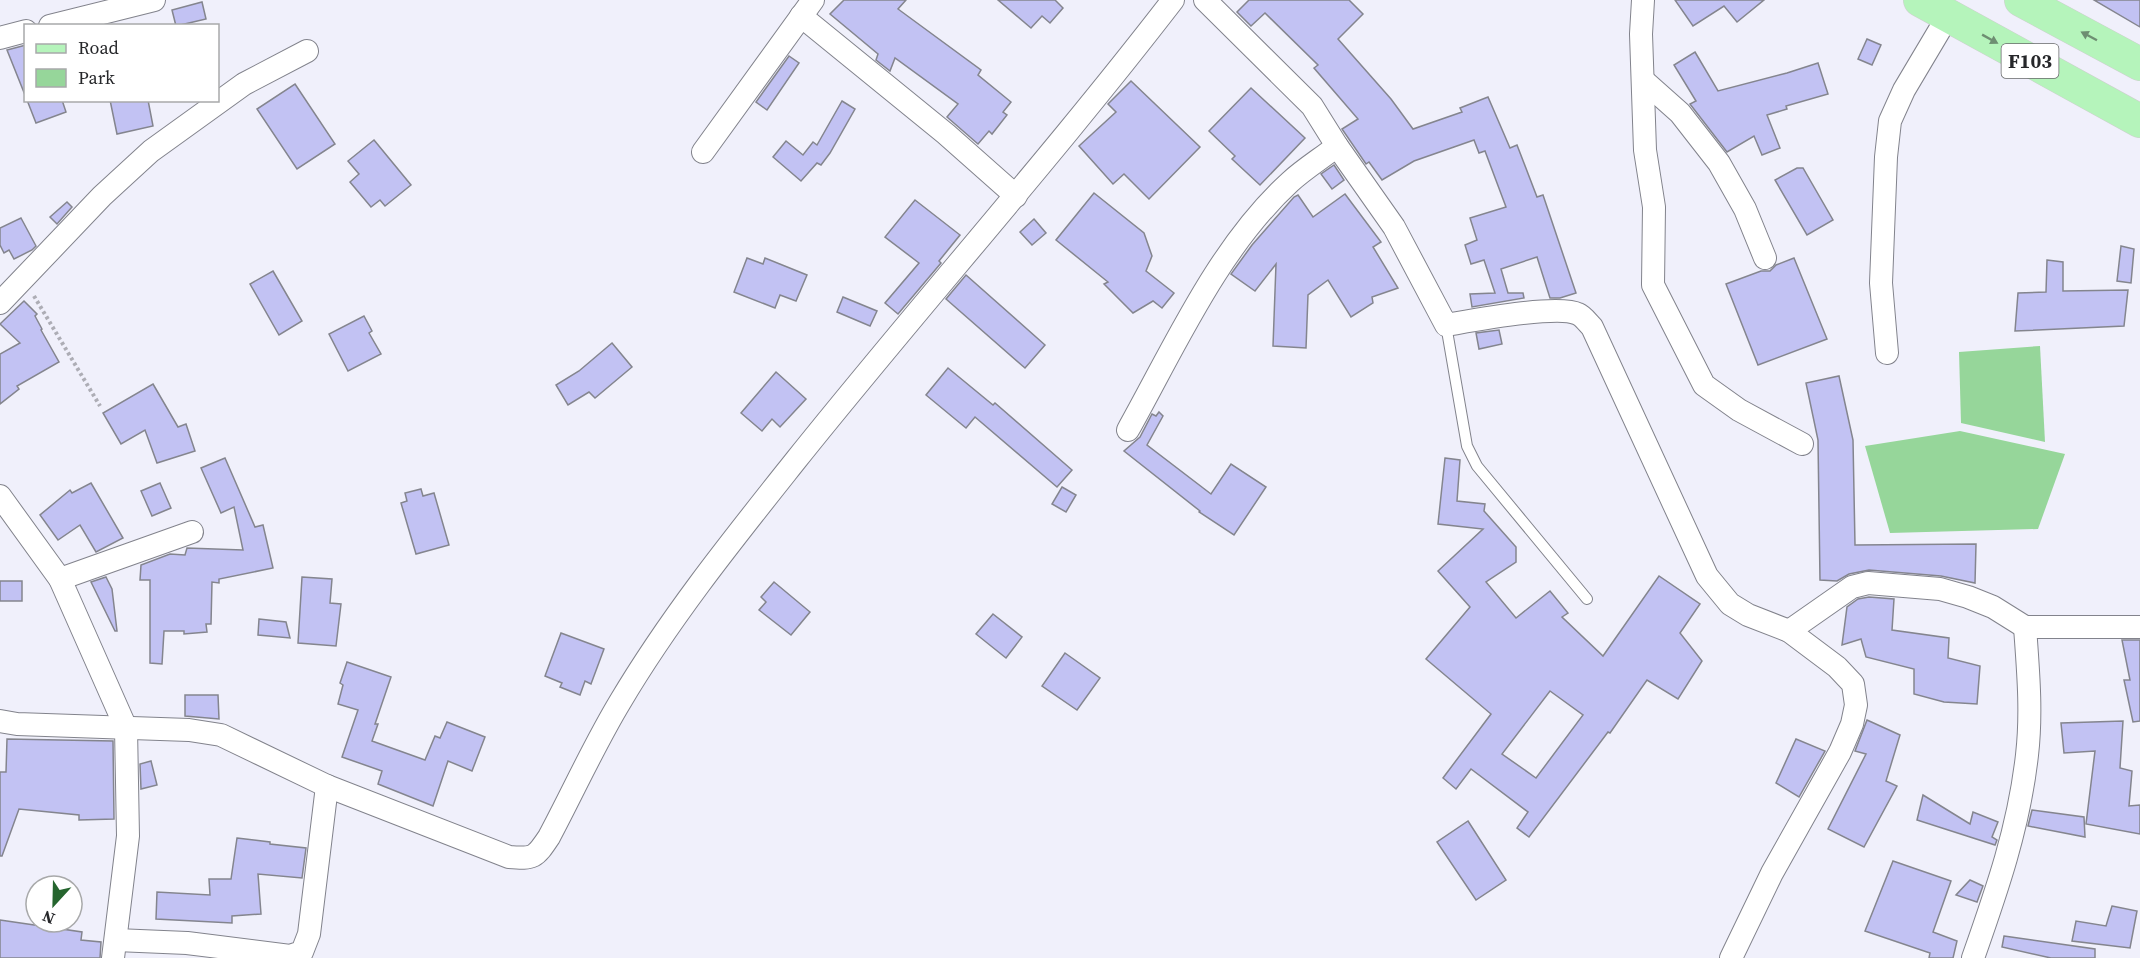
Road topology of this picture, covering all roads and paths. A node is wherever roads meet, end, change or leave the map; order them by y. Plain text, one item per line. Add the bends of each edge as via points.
1 (154, 0) edge
2 (1173, 0) edge
3 (1643, 0) edge
4 (1920, 0) edge
5 (2021, 0) edge
6 (1219, 4) edge
7 (807, 8) edge
8 (1948, 16) junction
9 (58, 24) edge
10 (24, 32) edge
11 (0, 38) edge
12 (307, 51) dead end
13 (2140, 64) edge
14 (1644, 81) junction
15 (2140, 121) edge
16 (1337, 146) junction
17 (703, 152) dead end
18 (1016, 196) junction
19 (1765, 258) dead end
20 (25, 276) junction
21 (0, 303) edge
22 (1446, 325) junction
23 (1887, 353) dead end
24 (100, 406) dead end
25 (1128, 430) dead end
26 (1802, 444) dead end
27 (2, 503) edge
28 (192, 532) dead end
29 (60, 579) junction
30 (1587, 599) dead end
31 (2025, 627) junction
32 (2140, 627) edge
33 (1789, 632) junction
34 (0, 721) edge
35 (126, 728) junction
36 (327, 786) junction
37 (114, 949) edge
38 (1731, 958) edge
39 (1972, 958) edge

1 - 9 street
2 - 18 street
3 - 14 street
4 - 8 main road, F103
13 -> 5 main road, F103
6 - 16 street via 1312,105
7 - 17 street
7 - 18 street
8 -> 15 main road, F103
8 - 23 street via 1890,121 1881,283
10 - 11 street
12 - 20 street via 244,84 152,151 102,196
14 - 19 street via 1680,113 1719,163 1745,209
14 - 26 street via 1646,150 1654,207 1653,285 1704,385
16 - 22 street via 1394,227
16 - 25 street via 1290,182 1244,232 1210,283
18 - 36 street via 707,571 619,702 537,855 529,859 509,857
20 - 21 street
20 - 24 path via 39,307
22 - 30 lane via 1467,446 1478,466
22 - 33 street via 1561,310 1578,314 1592,327 1707,576 1730,604
27 - 29 street
28 - 29 street
29 - 35 street
31 - 32 street
31 - 33 street via 1993,607 1940,589 1868,583 1852,587
31 - 39 street via 2029,683 2027,754 2016,826
33 - 38 street via 1837,667 1853,684 1856,705 1840,752 1772,873
34 - 35 street
35 - 36 street via 222,735
35 - 37 street via 128,836
36 - 37 street via 309,934 302,952 290,956 187,943

